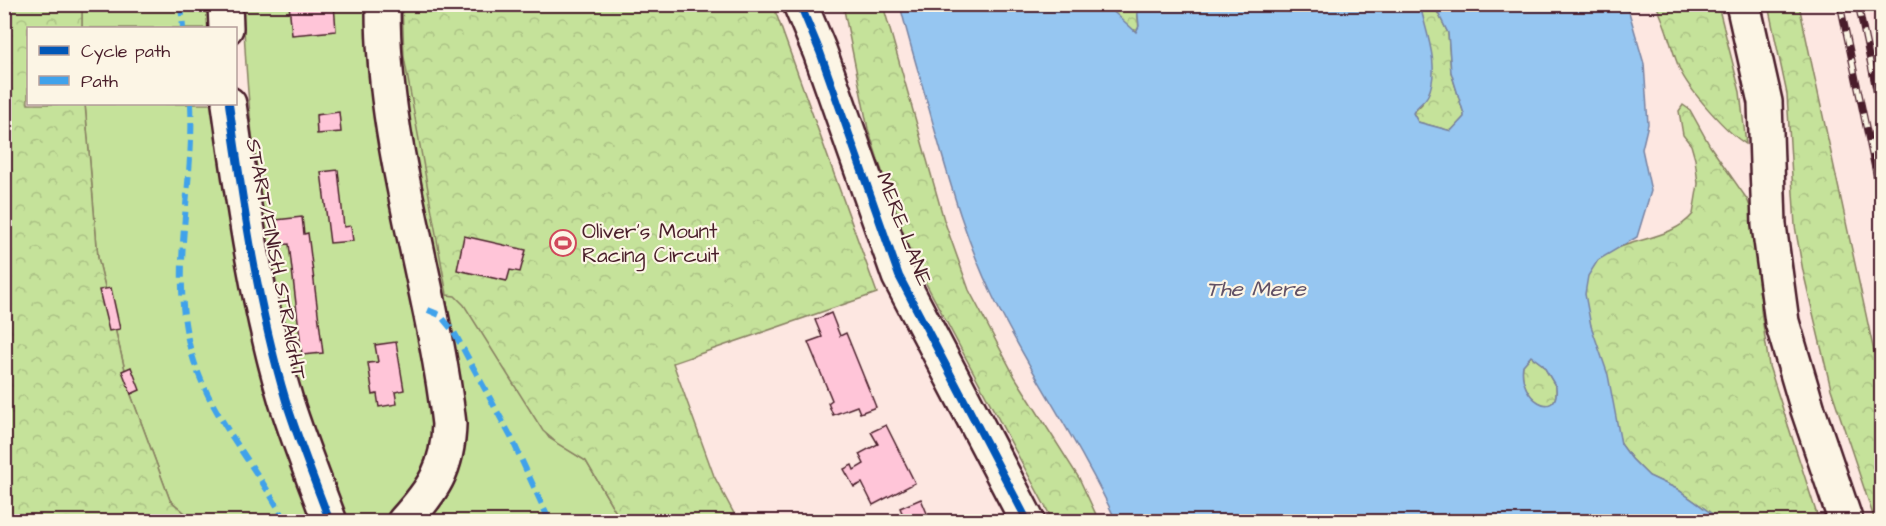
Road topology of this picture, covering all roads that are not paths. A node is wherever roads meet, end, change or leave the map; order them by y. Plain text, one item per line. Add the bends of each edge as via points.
1 (225, 4) edge
2 (383, 4) edge
3 (1743, 4) edge
4 (808, 14) edge
5 (226, 27) edge
6 (229, 105) edge
7 (330, 522) edge
8 (404, 522) edge
9 (1028, 522) edge
10 (1846, 522) edge

1 - 5 street
2 - 8 street via 382,40 402,185 449,424 449,449 441,471 427,496
3 - 10 street via 1765,102 1769,225 1782,322
4 - 9 street, MERE LANE via 898,276
6 - 7 street, START/FINISH STRAIGHT via 243,206 267,329 286,401

